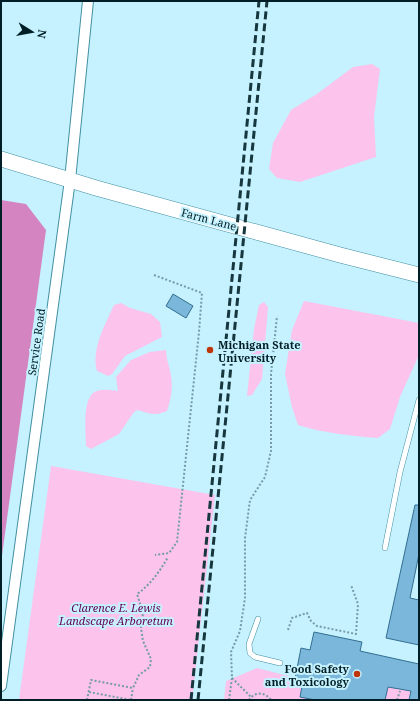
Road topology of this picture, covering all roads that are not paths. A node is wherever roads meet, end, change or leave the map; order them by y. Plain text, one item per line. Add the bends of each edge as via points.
1 (88, 1) edge
2 (1, 159) edge
3 (70, 180) junction
4 (419, 275) edge
5 (419, 400) edge
6 (385, 548) dead end
7 (258, 619) dead end
8 (280, 663) dead end
9 (1, 686) edge

1 - 3 street, Service Road
2 - 3 street, Farm Lane
3 - 4 street, Farm Lane
3 - 9 street, Service Road
5 - 6 lane via 400,472
7 - 8 lane via 249,644 250,653 255,657

